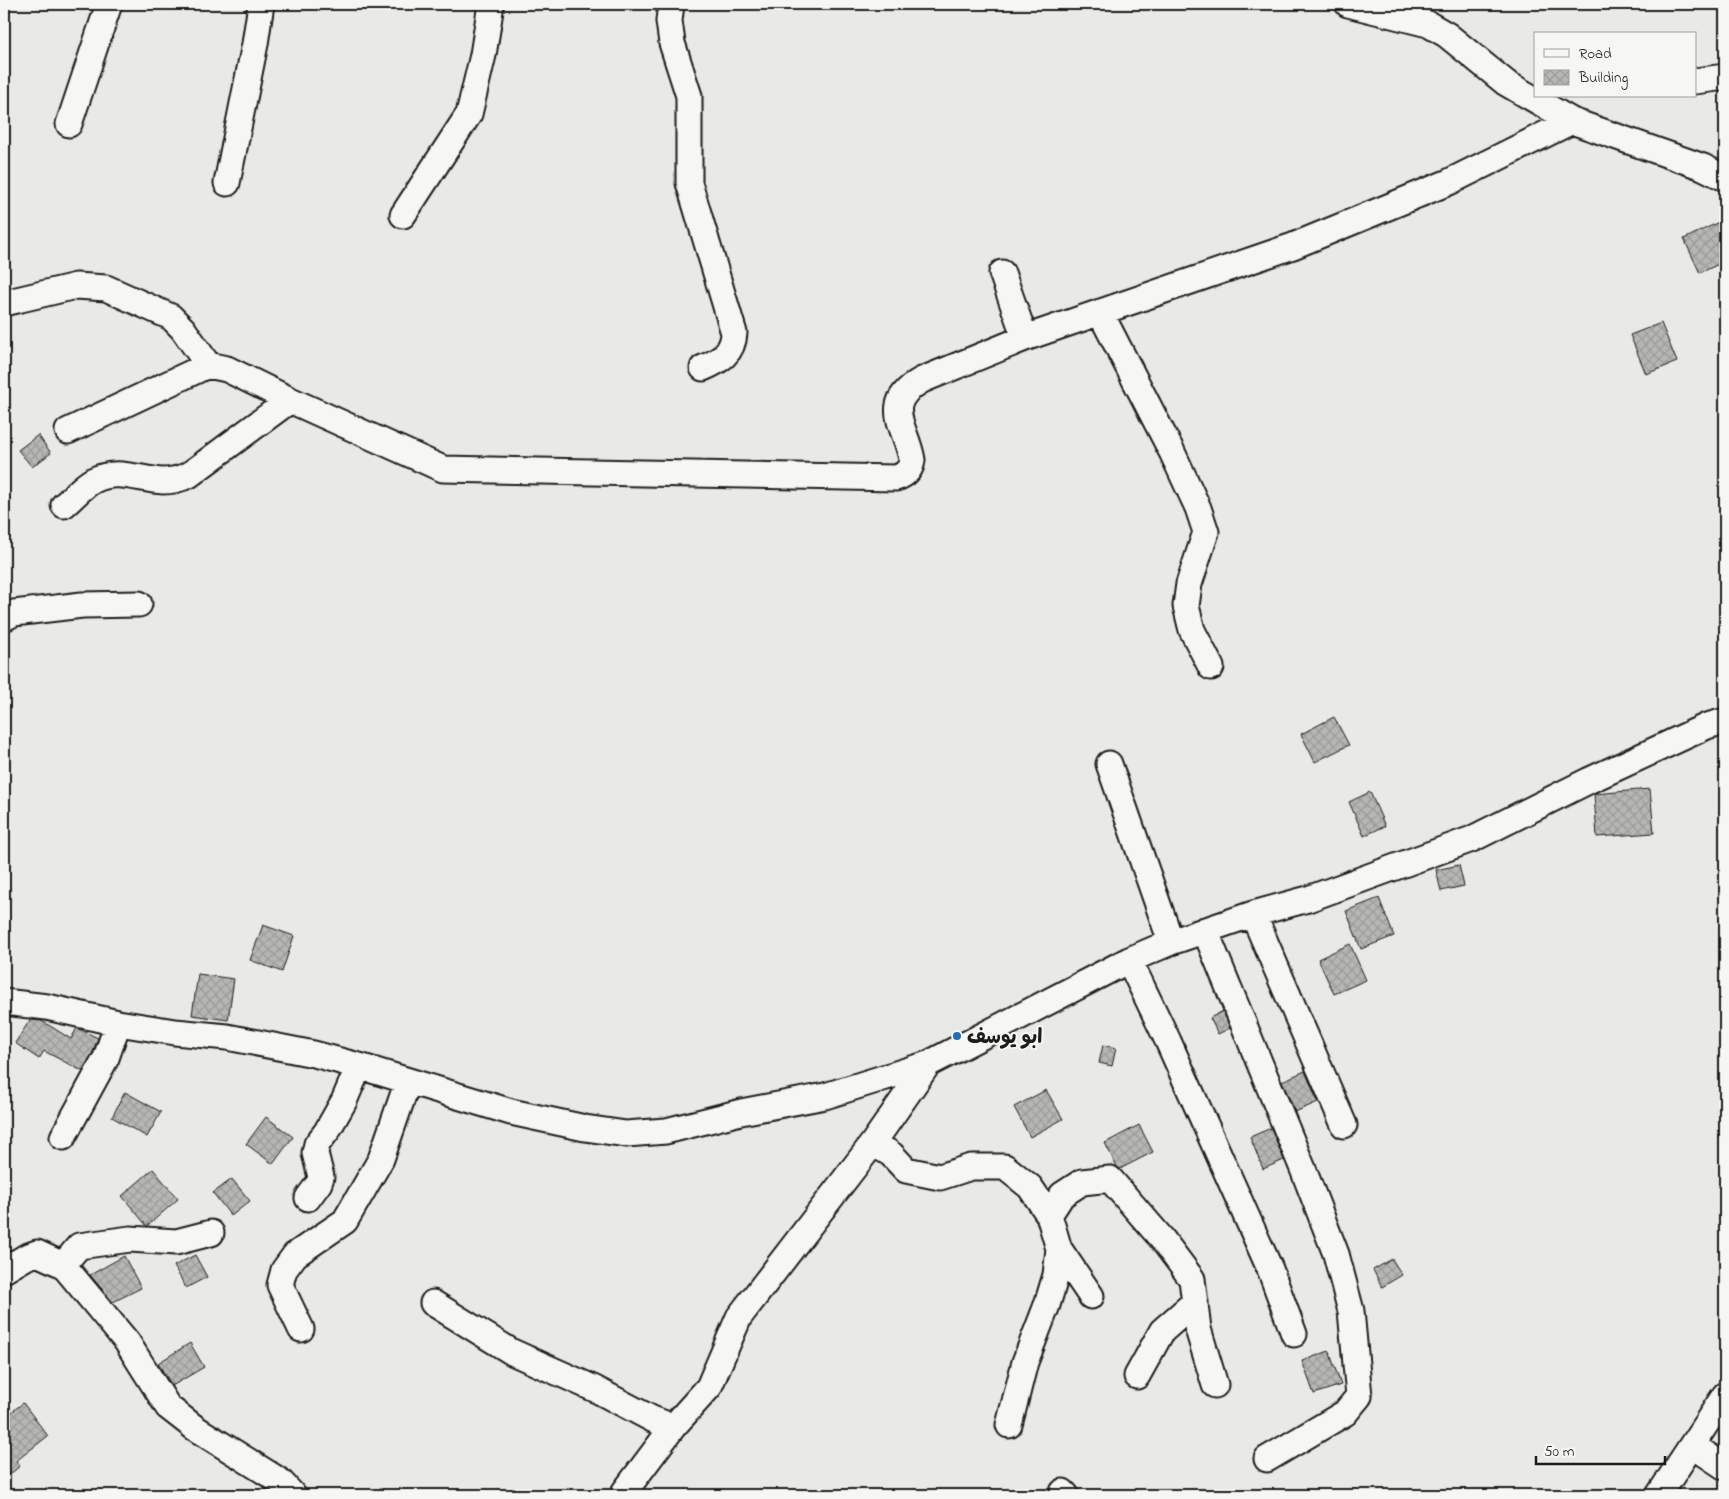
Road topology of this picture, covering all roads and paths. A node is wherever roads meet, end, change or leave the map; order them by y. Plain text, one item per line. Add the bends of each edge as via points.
1 (109, 4) edge
2 (261, 4) edge
3 (491, 4) edge
4 (671, 4) edge
5 (1348, 4) edge
6 (1431, 14) edge
7 (1725, 77) edge
8 (1696, 81) edge
9 (1572, 121) junction
10 (69, 124) dead end
11 (1725, 178) edge
12 (227, 183) dead end
13 (403, 215) dead end
14 (1002, 273) dead end
15 (4, 303) edge
16 (1100, 312) junction
17 (1025, 338) junction
18 (208, 365) junction
19 (703, 368) dead end
20 (290, 400) junction
21 (68, 431) dead end
22 (64, 505) dead end
23 (139, 604) dead end
24 (4, 618) edge
25 (1211, 666) dead end
26 (1725, 721) edge
27 (1109, 764) dead end
28 (1253, 914) junction
29 (1205, 930) junction
30 (1171, 942) junction
31 (1129, 960) junction
32 (4, 1002) edge
33 (118, 1023) junction
34 (928, 1064) junction
35 (358, 1066) junction
36 (408, 1081) junction
37 (1344, 1125) dead end
38 (63, 1137) dead end
39 (873, 1143) junction
40 (308, 1198) dead end
41 (1049, 1215) junction
42 (211, 1233) dead end
43 (1058, 1249) junction
44 (63, 1265) junction
45 (4, 1270) edge
46 (1091, 1296) dead end
47 (1195, 1302) junction
48 (434, 1304) dead end
49 (301, 1329) dead end
50 (1294, 1334) dead end
51 (1137, 1376) dead end
52 (1215, 1385) dead end
53 (1725, 1395) edge
54 (1009, 1425) dead end
55 (673, 1427) junction
56 (1692, 1445) junction
57 (1268, 1459) dead end
58 (1725, 1467) edge
59 (293, 1495) edge
60 (624, 1495) edge
61 (1659, 1495) edge

1 - 10 street
2 - 12 street
3 - 13 street via 469,114
4 - 19 street via 672,43 689,96 689,184 734,333 726,355
5 - 6 street
6 - 9 street via 1447,35 1506,83
7 - 8 street
9 - 11 street via 1703,167
9 - 16 street via 1449,182 1293,246
14 - 17 street
15 - 18 street via 76,286 106,288 172,317
16 - 17 street
16 - 25 street via 1172,452 1206,532 1188,584 1186,606 1192,630
17 - 20 street via 922,380 908,390 902,397 898,412 912,463 906,474 893,478 443,469
18 - 20 street via 227,369
18 - 21 street
20 - 22 street via 189,475 172,481 129,474 108,475 92,481
23 - 24 street via 82,605 14,613
26 - 28 street via 1588,781 1472,839 1308,899
27 - 30 street
28 - 29 street
28 - 37 street
29 - 30 street
29 - 57 street via 1336,1254 1351,1311 1359,1396 1345,1413
30 - 31 street
31 - 34 street
31 - 50 street via 1270,1269
32 - 33 street via 47,1007
33 - 35 street via 226,1037
33 - 38 street via 106,1058
34 - 36 street via 825,1096 666,1131 626,1134 511,1112
34 - 39 street
35 - 36 street
35 - 40 street via 328,1131 317,1144 315,1153 321,1177
36 - 49 street via 381,1159 345,1221 295,1255 284,1270 280,1285
39 - 41 street via 891,1154 906,1170 940,1177 971,1168 1005,1167 1030,1187
39 - 55 street via 739,1317 709,1387
41 - 43 street
41 - 47 street via 1062,1195 1082,1182 1110,1179 1192,1279
42 - 44 street via 176,1242 130,1239 79,1246
43 - 46 street
43 - 54 street via 1056,1275 1026,1362
44 - 45 street via 37,1253
44 - 59 street via 127,1342 168,1407 280,1481
47 - 51 street via 1162,1332
47 - 52 street via 1198,1329
48 - 55 street via 512,1352
53 - 56 street
55 - 60 street
56 - 58 street
56 - 61 street

